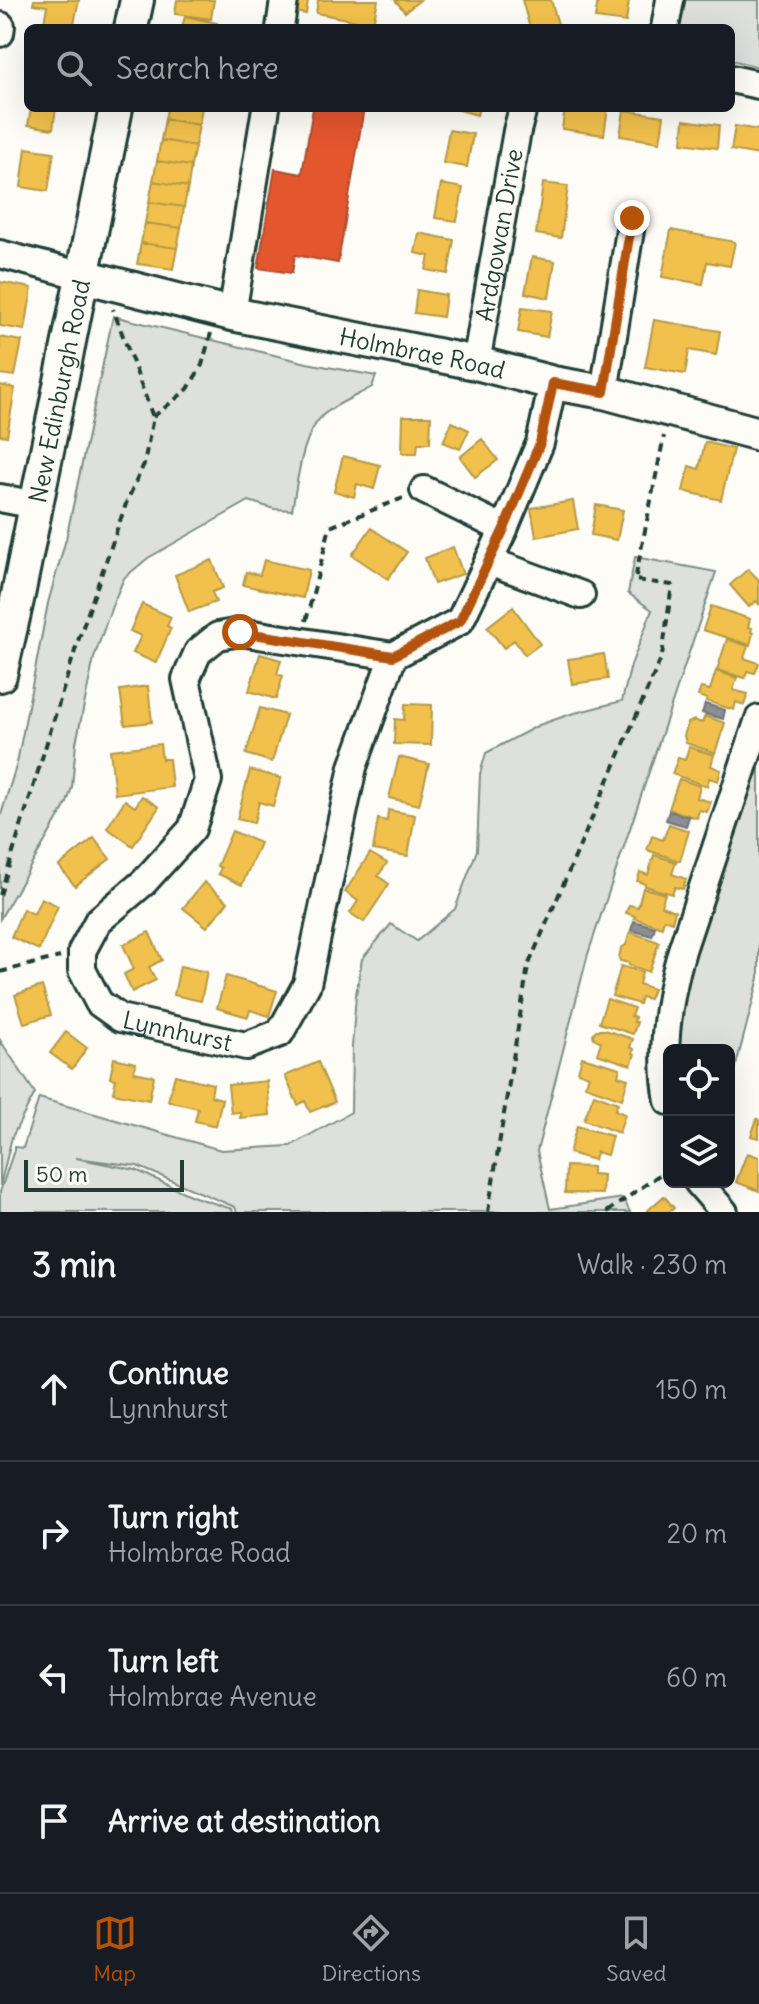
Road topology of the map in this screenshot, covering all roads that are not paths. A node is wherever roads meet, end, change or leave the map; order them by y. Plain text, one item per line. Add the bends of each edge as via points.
1 (137, 0) edge
2 (284, 0) edge
3 (670, 0) edge
4 (132, 24) edge
5 (281, 24) edge
6 (666, 24) edge
7 (735, 80) edge
8 (759, 85) edge
9 (115, 112) edge
10 (265, 112) edge
11 (522, 112) edge
12 (632, 218) dead end
13 (0, 254) edge
14 (92, 279) junction
15 (224, 312) junction
16 (476, 363) junction
17 (553, 383) junction
18 (604, 392) junction
19 (759, 434) edge
20 (424, 490) road end
21 (0, 498) edge
22 (36, 505) junction
23 (504, 529) junction
24 (489, 561) junction
25 (581, 595) dead end
26 (393, 656) junction
27 (0, 675) edge
28 (759, 719) edge
29 (666, 1044) edge
30 (703, 1188) edge
31 (724, 1212) edge

1 - 4 main road
2 - 5 street
3 - 6 street
7 - 8 street
9 - 14 main road, New Edinburgh Road
10 - 15 street
11 - 16 street, Ardgowan Drive
12 - 18 street
13 - 14 street
14 - 15 main road, Holmbrae Road
14 - 22 main road, New Edinburgh Road
15 - 16 main road, Holmbrae Road
16 - 17 main road, Holmbrae Road
17 - 18 main road, Holmbrae Road
17 - 23 street via 540,443
18 - 19 main road, Holmbrae Road
20 - 23 street
21 - 22 street
22 - 27 main road, New Edinburgh Road
23 - 24 street
24 - 25 street
24 - 26 street via 460,621
26 - 26 street, Lynnhurst via 240,632 218,636 198,652 186,679 208,780 192,829 144,882 98,921 82,951 82,970 99,1003 120,1018 246,1046 280,1033 307,984 353,767
28 - 29 street via 682,950
30 - 31 street

